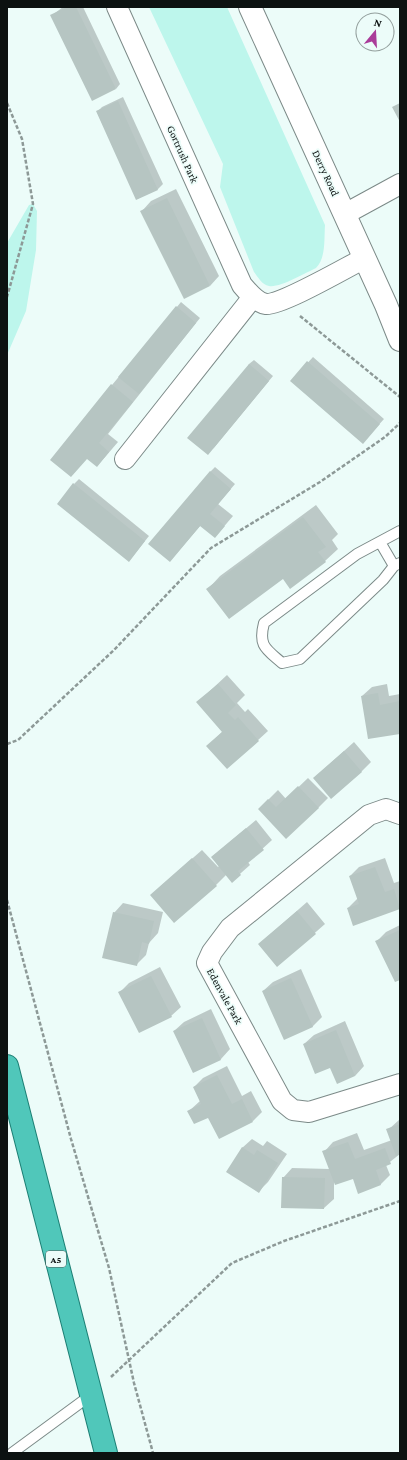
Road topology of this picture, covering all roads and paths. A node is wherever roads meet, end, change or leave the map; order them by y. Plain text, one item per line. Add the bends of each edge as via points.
1 (117, 7) edge
2 (250, 7) edge
3 (7, 103) edge
4 (400, 184) edge
5 (345, 214) junction
6 (364, 258) junction
7 (7, 297) edge
8 (253, 297) junction
9 (281, 301) junction
10 (400, 340) edge
11 (400, 397) edge
12 (400, 423) edge
13 (125, 460) dead end
14 (400, 531) edge
15 (380, 542) junction
16 (397, 564) edge
17 (7, 744) edge
18 (400, 814) edge
19 (7, 900) edge
20 (7, 1066) edge
21 (400, 1084) edge
22 (400, 1201) edge
23 (129, 1360) junction
24 (91, 1395) junction
25 (12, 1453) edge
26 (106, 1453) edge
27 (153, 1453) edge

1 - 8 street, Gortrush Park via 242,285
2 - 5 main road, Derry Road
3 - 7 path via 22,139 33,204
4 - 5 street
5 - 6 main road, Derry Road
6 - 9 street
6 - 10 main road, Derry Road
8 - 9 street via 266,304
8 - 13 street
9 - 11 path
12 - 17 path via 385,437 320,482 211,548 114,650 18,740
14 - 15 lane
15 - 16 lane
15 - 16 lane via 357,554 264,623 260,635 264,647 282,663 300,659
18 - 21 street, Edenvale Park via 386,809 369,815 230,928 207,963 282,1102 293,1110 309,1112
19 - 23 path via 70,1139 109,1268
20 - 24 highway, A5
22 - 23 path via 284,1240 232,1263
23 - 24 path
23 - 27 path
24 - 25 lane
24 - 26 highway, A5

